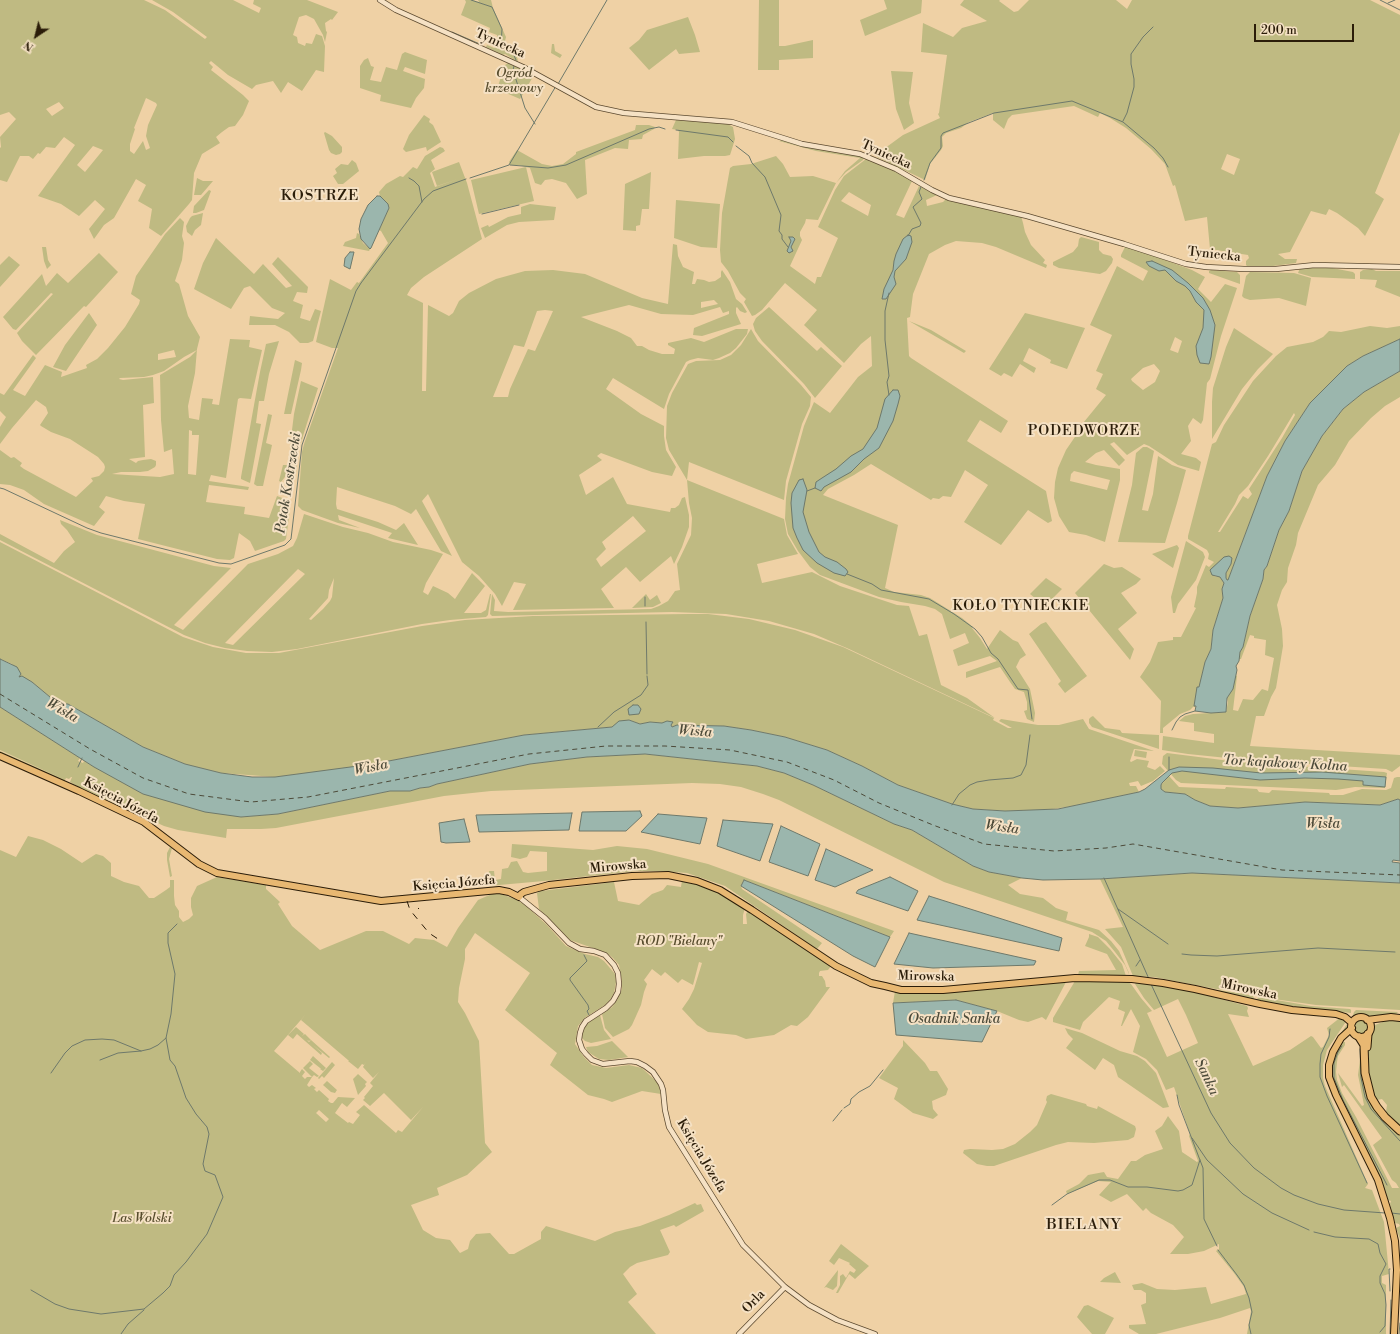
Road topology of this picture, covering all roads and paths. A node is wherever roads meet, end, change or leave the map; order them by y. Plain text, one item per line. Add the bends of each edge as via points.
1 (380, 0) edge
2 (1400, 267) edge
3 (0, 756) edge
4 (519, 897) junction
5 (1391, 1017) junction
6 (1400, 1018) edge
7 (1367, 1020) junction
8 (1354, 1023) junction
9 (1371, 1026) junction
10 (1368, 1034) junction
11 (1357, 1036) junction
12 (1340, 1041) junction
13 (1365, 1055) junction
14 (1400, 1131) edge
15 (785, 1286) junction
16 (739, 1334) edge
17 (875, 1334) edge
18 (1394, 1334) edge

1 - 2 street, Tyniecka via 396,10 523,66 593,106 611,111 732,122 802,144 860,154 896,169 949,198 1026,216 1186,264 1244,269 1315,265
3 - 4 main road, Księcia Józefa via 144,822 198,864 217,873 380,901 491,890 502,890
4 - 8 main road, Mirowska via 524,892 549,885 632,876 668,875 697,880 720,890 836,966 871,983 901,990 943,990 1075,978 1134,980 1162,983 1292,1010 1346,1014
4 - 15 street, Księcia Józefa via 545,918 569,943 580,949 601,953 614,965 619,981 618,992 612,1004 584,1024 579,1040 582,1049 588,1057 598,1063 633,1062 653,1072 663,1090 666,1120 672,1132 743,1245
5 - 6 main road
5 - 7 main road
5 - 9 main road
7 - 8 main road via 1362,1018
7 - 9 main road
8 - 11 main road
8 - 12 main road
9 - 10 main road
10 - 11 main road
10 - 13 highway
11 - 12 main road
11 - 13 highway via 1363,1042
12 - 18 main road via 1330,1060 1330,1082 1372,1168 1385,1199 1392,1225 1397,1270
13 - 14 highway via 1365,1073 1372,1097 1377,1107
15 - 16 street, Orla
15 - 17 street, Księcia Józefa via 820,1312

